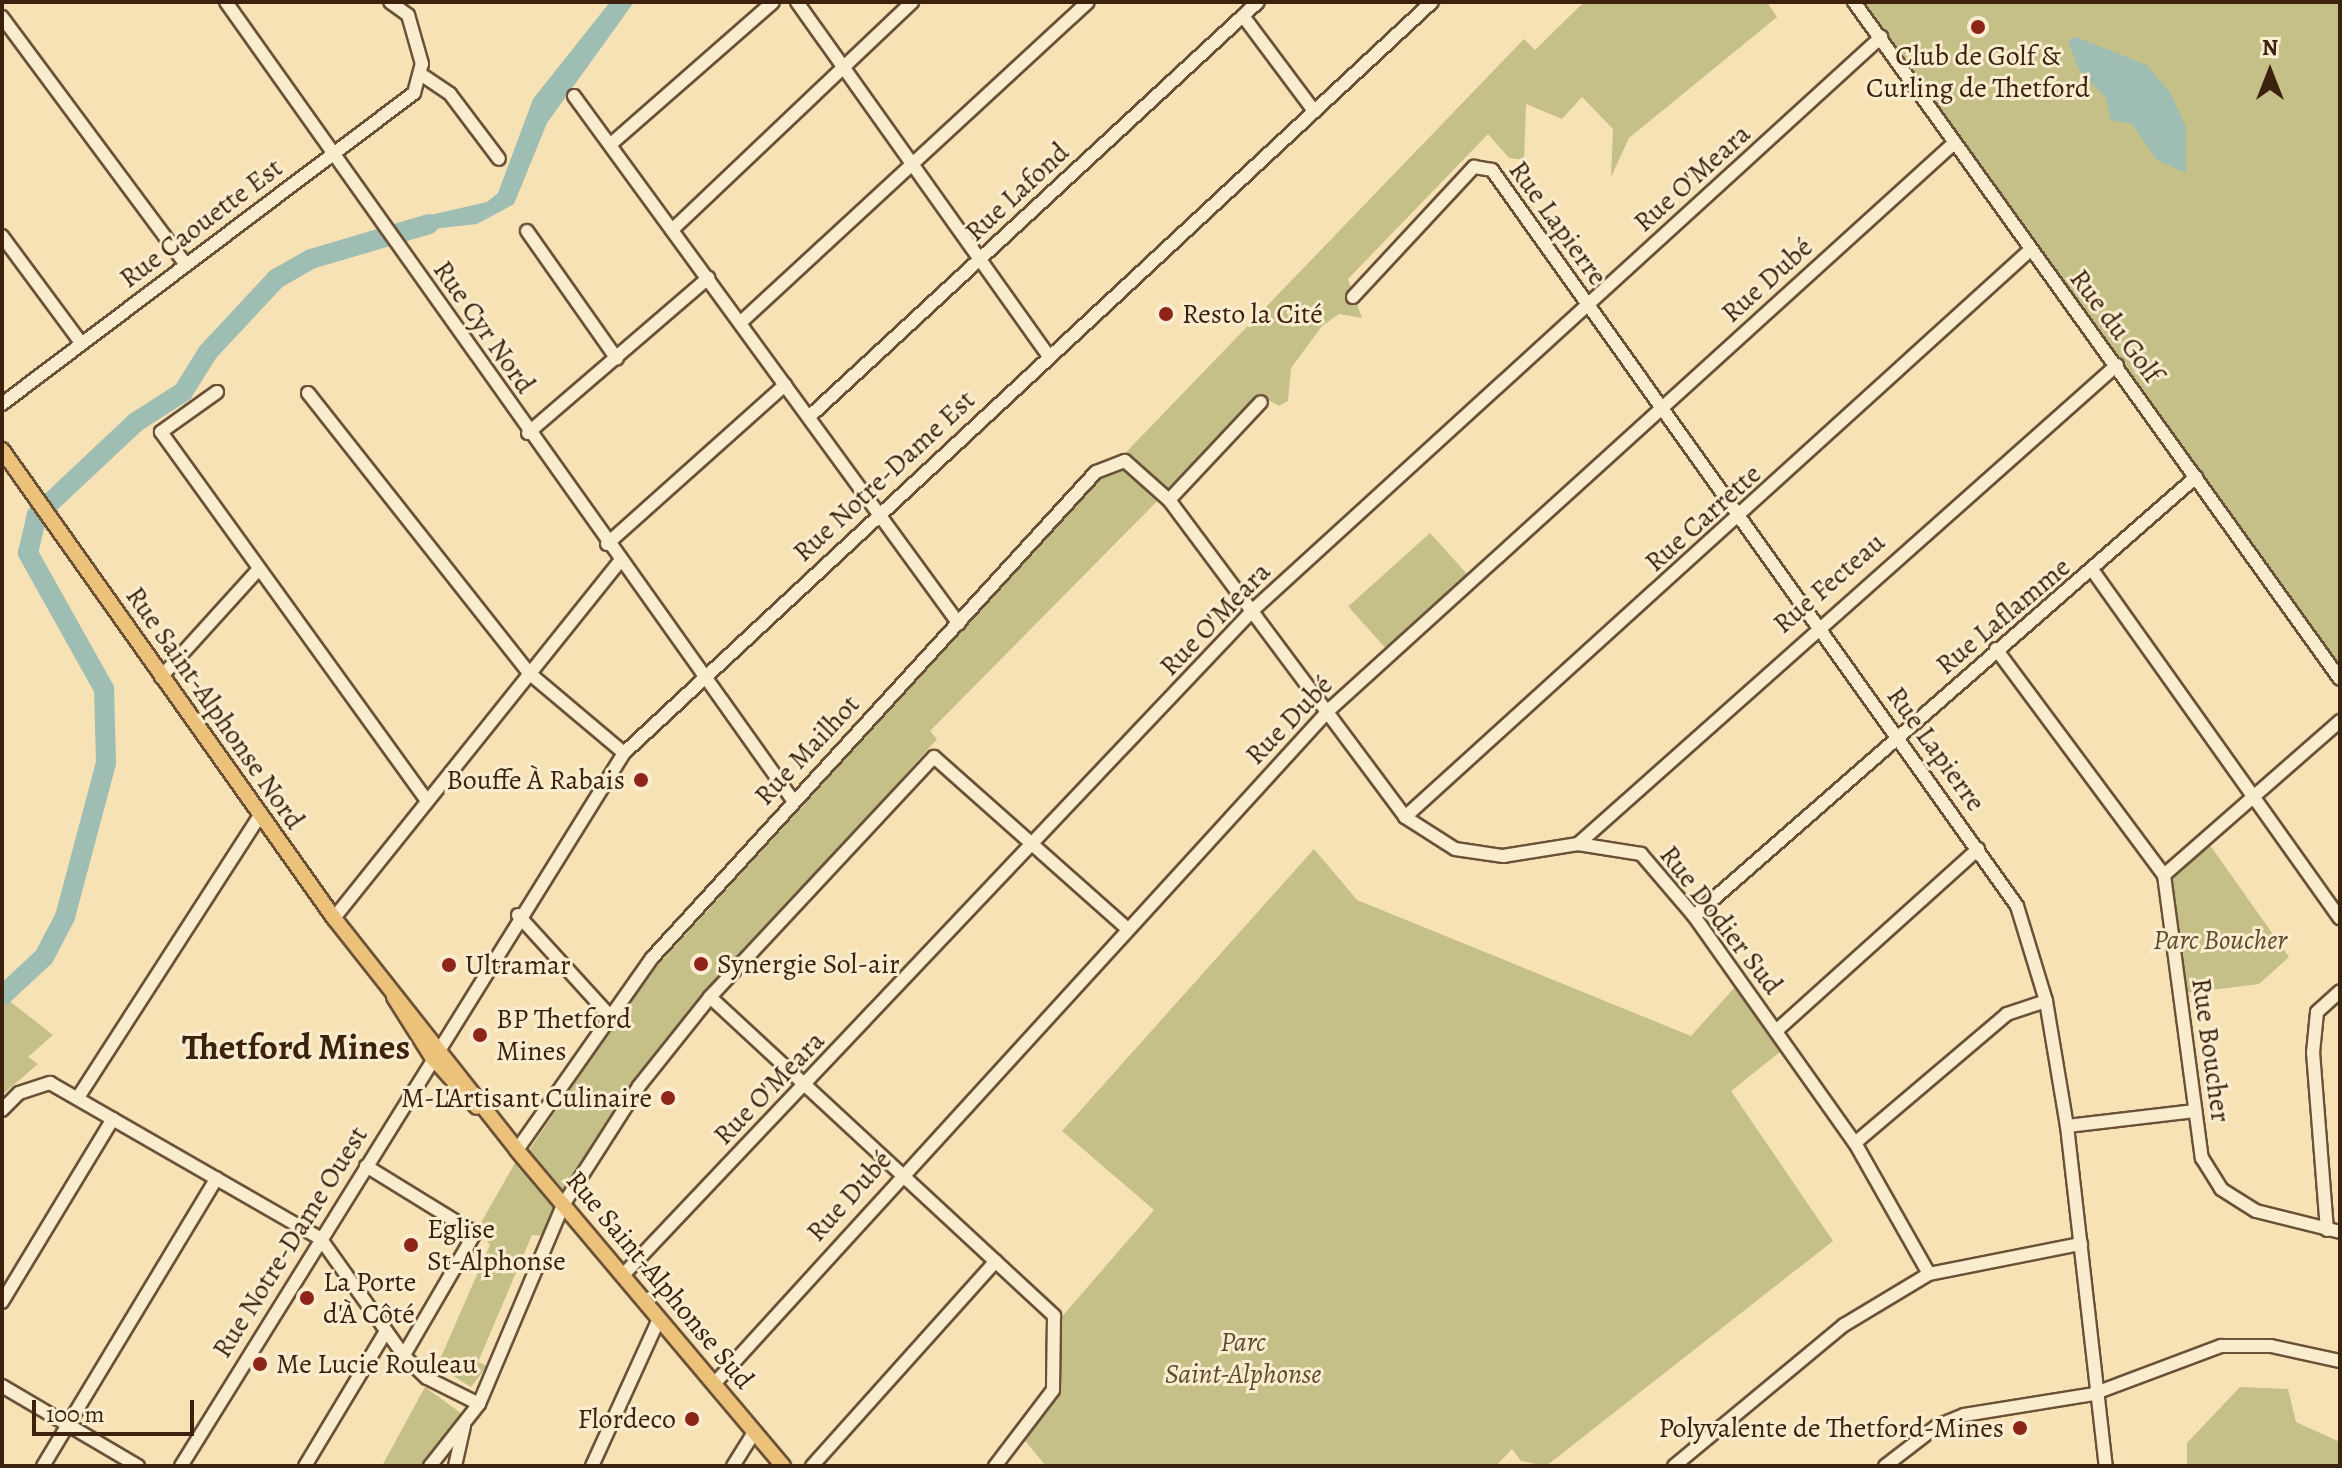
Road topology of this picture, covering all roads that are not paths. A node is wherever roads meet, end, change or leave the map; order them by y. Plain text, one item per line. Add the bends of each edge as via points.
1 (226, 2) edge
2 (390, 2) edge
3 (773, 2) edge
4 (797, 2) edge
5 (912, 2) edge
6 (1088, 2) edge
7 (1258, 2) edge
8 (1432, 2) edge
9 (1854, 2) edge
10 (409, 8) edge
11 (1243, 16) junction
12 (2, 17) edge
13 (1881, 37) junction
14 (844, 69) junction
15 (422, 75) junction
16 (574, 96) dead end
17 (1314, 111) junction
18 (1954, 143) junction
19 (611, 144) junction
20 (335, 152) junction
21 (499, 159) dead end
22 (913, 165) junction
23 (672, 230) junction
24 (527, 231) dead end
25 (2, 236) edge
26 (2030, 250) junction
27 (980, 260) junction
28 (186, 265) junction
29 (708, 278) junction
30 (1353, 297) dead end
31 (1588, 306) junction
32 (740, 323) junction
33 (82, 344) junction
34 (1049, 356) junction
35 (617, 359) junction
36 (2117, 365) junction
37 (785, 385) junction
38 (217, 392) dead end
39 (308, 393) dead end
40 (1261, 402) dead end
41 (2, 404) edge
42 (1660, 409) junction
43 (809, 417) junction
44 (528, 433) junction
45 (2, 450) edge
46 (2196, 477) junction
47 (1169, 500) junction
48 (878, 515) junction
49 (1738, 520) junction
50 (607, 544) junction
51 (619, 562) junction
52 (258, 570) junction
53 (2093, 571) junction
54 (1254, 609) junction
55 (959, 624) junction
56 (1816, 625) junction
57 (1996, 649) junction
58 (529, 673) junction
59 (161, 677) junction
60 (703, 679) junction
61 (2340, 679) edge
62 (1329, 710) junction
63 (2340, 721) edge
64 (1899, 738) junction
65 (624, 753) junction
66 (2257, 795) junction
67 (792, 799) junction
68 (427, 801) junction
69 (259, 817) junction
70 (1405, 817) junction
71 (1578, 844) junction
72 (1034, 845) junction
73 (1978, 849) junction
74 (2164, 875) junction
75 (518, 915) junction
76 (1694, 916) junction
77 (334, 918) junction
78 (2340, 918) edge
79 (1128, 929) junction
80 (2340, 991) edge
81 (392, 992) junction
82 (710, 997) junction
83 (2046, 1001) junction
84 (609, 1015) junction
85 (1776, 1031) junction
86 (440, 1044) junction
87 (432, 1057) junction
88 (807, 1083) junction
89 (79, 1096) junction
90 (2, 1110) edge
91 (2195, 1111) junction
92 (113, 1119) junction
93 (498, 1126) junction
94 (2067, 1126) junction
95 (1855, 1143) junction
96 (517, 1150) junction
97 (366, 1166) junction
98 (901, 1173) junction
99 (217, 1178) junction
100 (563, 1205) junction
101 (2334, 1231) edge
102 (320, 1238) junction
103 (2081, 1244) junction
104 (996, 1261) junction
105 (624, 1274) junction
106 (1929, 1274) junction
107 (2, 1302) edge
108 (659, 1319) junction
109 (386, 1331) junction
110 (404, 1355) junction
111 (2340, 1361) edge
112 (714, 1384) junction
113 (2, 1386) edge
114 (2093, 1394) junction
115 (479, 1404) junction
116 (67, 1425) junction
117 (464, 1426) junction
118 (754, 1432) junction
119 (43, 1466) edge
120 (138, 1466) edge
121 (181, 1466) edge
122 (305, 1466) edge
123 (430, 1466) edge
124 (455, 1466) edge
125 (592, 1466) edge
126 (733, 1466) edge
127 (783, 1466) edge
128 (812, 1466) edge
129 (995, 1466) edge
130 (1674, 1466) edge
131 (1885, 1466) edge
132 (2106, 1466) edge

1 - 20 street, Rue Cyr Nord
2 - 10 street
3 - 19 street
4 - 14 street
5 - 14 street
6 - 22 street
7 - 11 street, Rue Lafond
8 - 17 street, Rue Notre-Dame Est
9 - 13 street, Rue du Golf
10 - 15 street
11 - 17 street
11 - 27 street, Rue Lafond
12 - 28 street
13 - 18 street, Rue du Golf
13 - 31 street, Rue O'Meara
14 - 22 street
14 - 23 street
15 - 20 street, Rue Caouette Est via 414,93
15 - 21 street via 450,94
16 - 19 street
17 - 34 street, Rue Notre-Dame Est
18 - 26 street, Rue du Golf
18 - 42 street, Rue Dubé
19 - 23 street
20 - 28 street, Rue Caouette Est
20 - 44 street, Rue Cyr Nord
22 - 27 street
22 - 32 street
23 - 29 street
24 - 35 street
25 - 33 street
26 - 36 street, Rue du Golf
26 - 49 street, Rue Carrette
27 - 34 street
27 - 43 street, Rue Lafond
28 - 33 street, Rue Caouette Est
29 - 32 street
29 - 35 street
30 - 31 street, Rue Lapierre via 1480,165 1492,170
31 - 42 street, Rue Lapierre
31 - 54 street, Rue O'Meara
32 - 37 street
33 - 41 street, Rue Caouette Est
34 - 48 street, Rue Notre-Dame Est
35 - 44 street
36 - 46 street, Rue du Golf
36 - 56 street, Rue Fecteau
37 - 43 street
37 - 50 street
38 - 52 street via 161,432
39 - 58 street
40 - 47 street
42 - 49 street, Rue Lapierre
42 - 62 street, Rue Dubé
43 - 48 street
44 - 50 street, Rue Cyr Nord
45 - 59 main road, Rue Saint-Alphonse Nord
46 - 53 street, Rue Laflamme
46 - 61 street, Rue du Golf
47 - 54 street, Rue Dodier Sud
47 - 55 street, Rue Mailhot via 1133,463 1108,463
48 - 55 street
48 - 60 street, Rue Notre-Dame Est
49 - 56 street, Rue Lapierre
49 - 70 street, Rue Carrette
50 - 51 street, Rue Cyr Nord
51 - 58 street
51 - 60 street, Rue Cyr Nord
52 - 59 street
52 - 68 street
53 - 57 street, Rue Laflamme
53 - 66 street
54 - 62 street, Rue Dodier Sud
54 - 72 street, Rue O'Meara
55 - 67 street, Rue Mailhot
56 - 64 street, Rue Lapierre
56 - 71 street, Rue Fecteau
57 - 64 street, Rue Laflamme
57 - 74 street, Rue Boucher
58 - 65 street
58 - 68 street
59 - 69 main road, Rue Saint-Alphonse Nord
60 - 65 street, Rue Notre-Dame Est
60 - 67 street, Rue Cyr Nord
62 - 70 street, Rue Dodier Sud
62 - 79 street, Rue Dubé
63 - 66 street
64 - 73 street, Rue Lapierre
64 - 76 street, Rue Laflamme
65 - 75 street, Rue Notre-Dame Est
66 - 74 street
66 - 78 street
67 - 84 street, Rue Mailhot
68 - 77 street
69 - 77 main road, Rue Saint-Alphonse Nord
69 - 89 street
70 - 71 street, Rue Dodier Sud via 1455,849 1503,856
71 - 76 street, Rue Dodier Sud via 1641,854
72 - 79 street
72 - 82 street via 934,757
72 - 88 street, Rue O'Meara
73 - 83 street, Rue Lapierre via 2017,906
73 - 85 street
74 - 91 street, Rue Boucher
75 - 84 street
75 - 86 street, Rue Notre-Dame Est
76 - 85 street, Rue Dodier Sud
77 - 81 main road, Rue Saint-Alphonse Nord
79 - 98 street, Rue Dubé
80 - 101 street via 2317,1012 2313,1053
81 - 86 main road, Rue Saint-Alphonse Nord
81 - 87 main road, Rue Saint-Alphonse Nord
82 - 88 street
82 - 100 street via 639,1086
83 - 94 street, Rue Lapierre
83 - 95 street via 2007,1014
84 - 96 street, Rue Mailhot
85 - 95 street, Rue Dodier Sud
86 - 87 street, Rue Notre-Dame Ouest
86 - 93 main road, Rue Saint-Alphonse Sud
87 - 93 main road, Rue Saint-Alphonse Sud
87 - 97 street, Rue Notre-Dame Ouest
88 - 98 street
88 - 105 street, Rue O'Meara
89 - 90 street via 50,1083 19,1093
89 - 92 street
91 - 94 street
91 - 101 street, Rue Boucher via 2202,1158 2221,1189 2256,1211
92 - 99 street
92 - 107 street
93 - 96 main road, Rue Saint-Alphonse Sud
94 - 103 street, Rue Lapierre
95 - 106 street, Rue Dodier Sud
96 - 100 main road, Rue Saint-Alphonse Sud
97 - 102 street, Rue Notre-Dame Ouest
97 - 110 street via 475,1233
98 - 104 street
98 - 112 street, Rue Dubé
99 - 102 street
99 - 116 street
100 - 105 main road, Rue Saint-Alphonse Sud
100 - 115 street
102 - 109 street
102 - 121 street, Rue Notre-Dame Ouest
103 - 106 street
103 - 114 street, Rue Lapierre
104 - 128 street
104 - 129 street via 1054,1316 1053,1390
105 - 108 main road, Rue Saint-Alphonse Sud
106 - 130 street via 1844,1325
108 - 112 main road, Rue Saint-Alphonse Sud
108 - 125 street
109 - 110 street
109 - 122 street
110 - 115 street via 427,1378
111 - 114 street via 2271,1346 2221,1346
112 - 118 main road, Rue Saint-Alphonse Sud
113 - 116 street
114 - 131 street via 1964,1415 1937,1426
114 - 132 street, Rue Lapierre
115 - 117 street
116 - 119 street
116 - 120 street
117 - 123 street
117 - 124 street
118 - 126 street
118 - 127 main road, Rue Saint-Alphonse Sud

